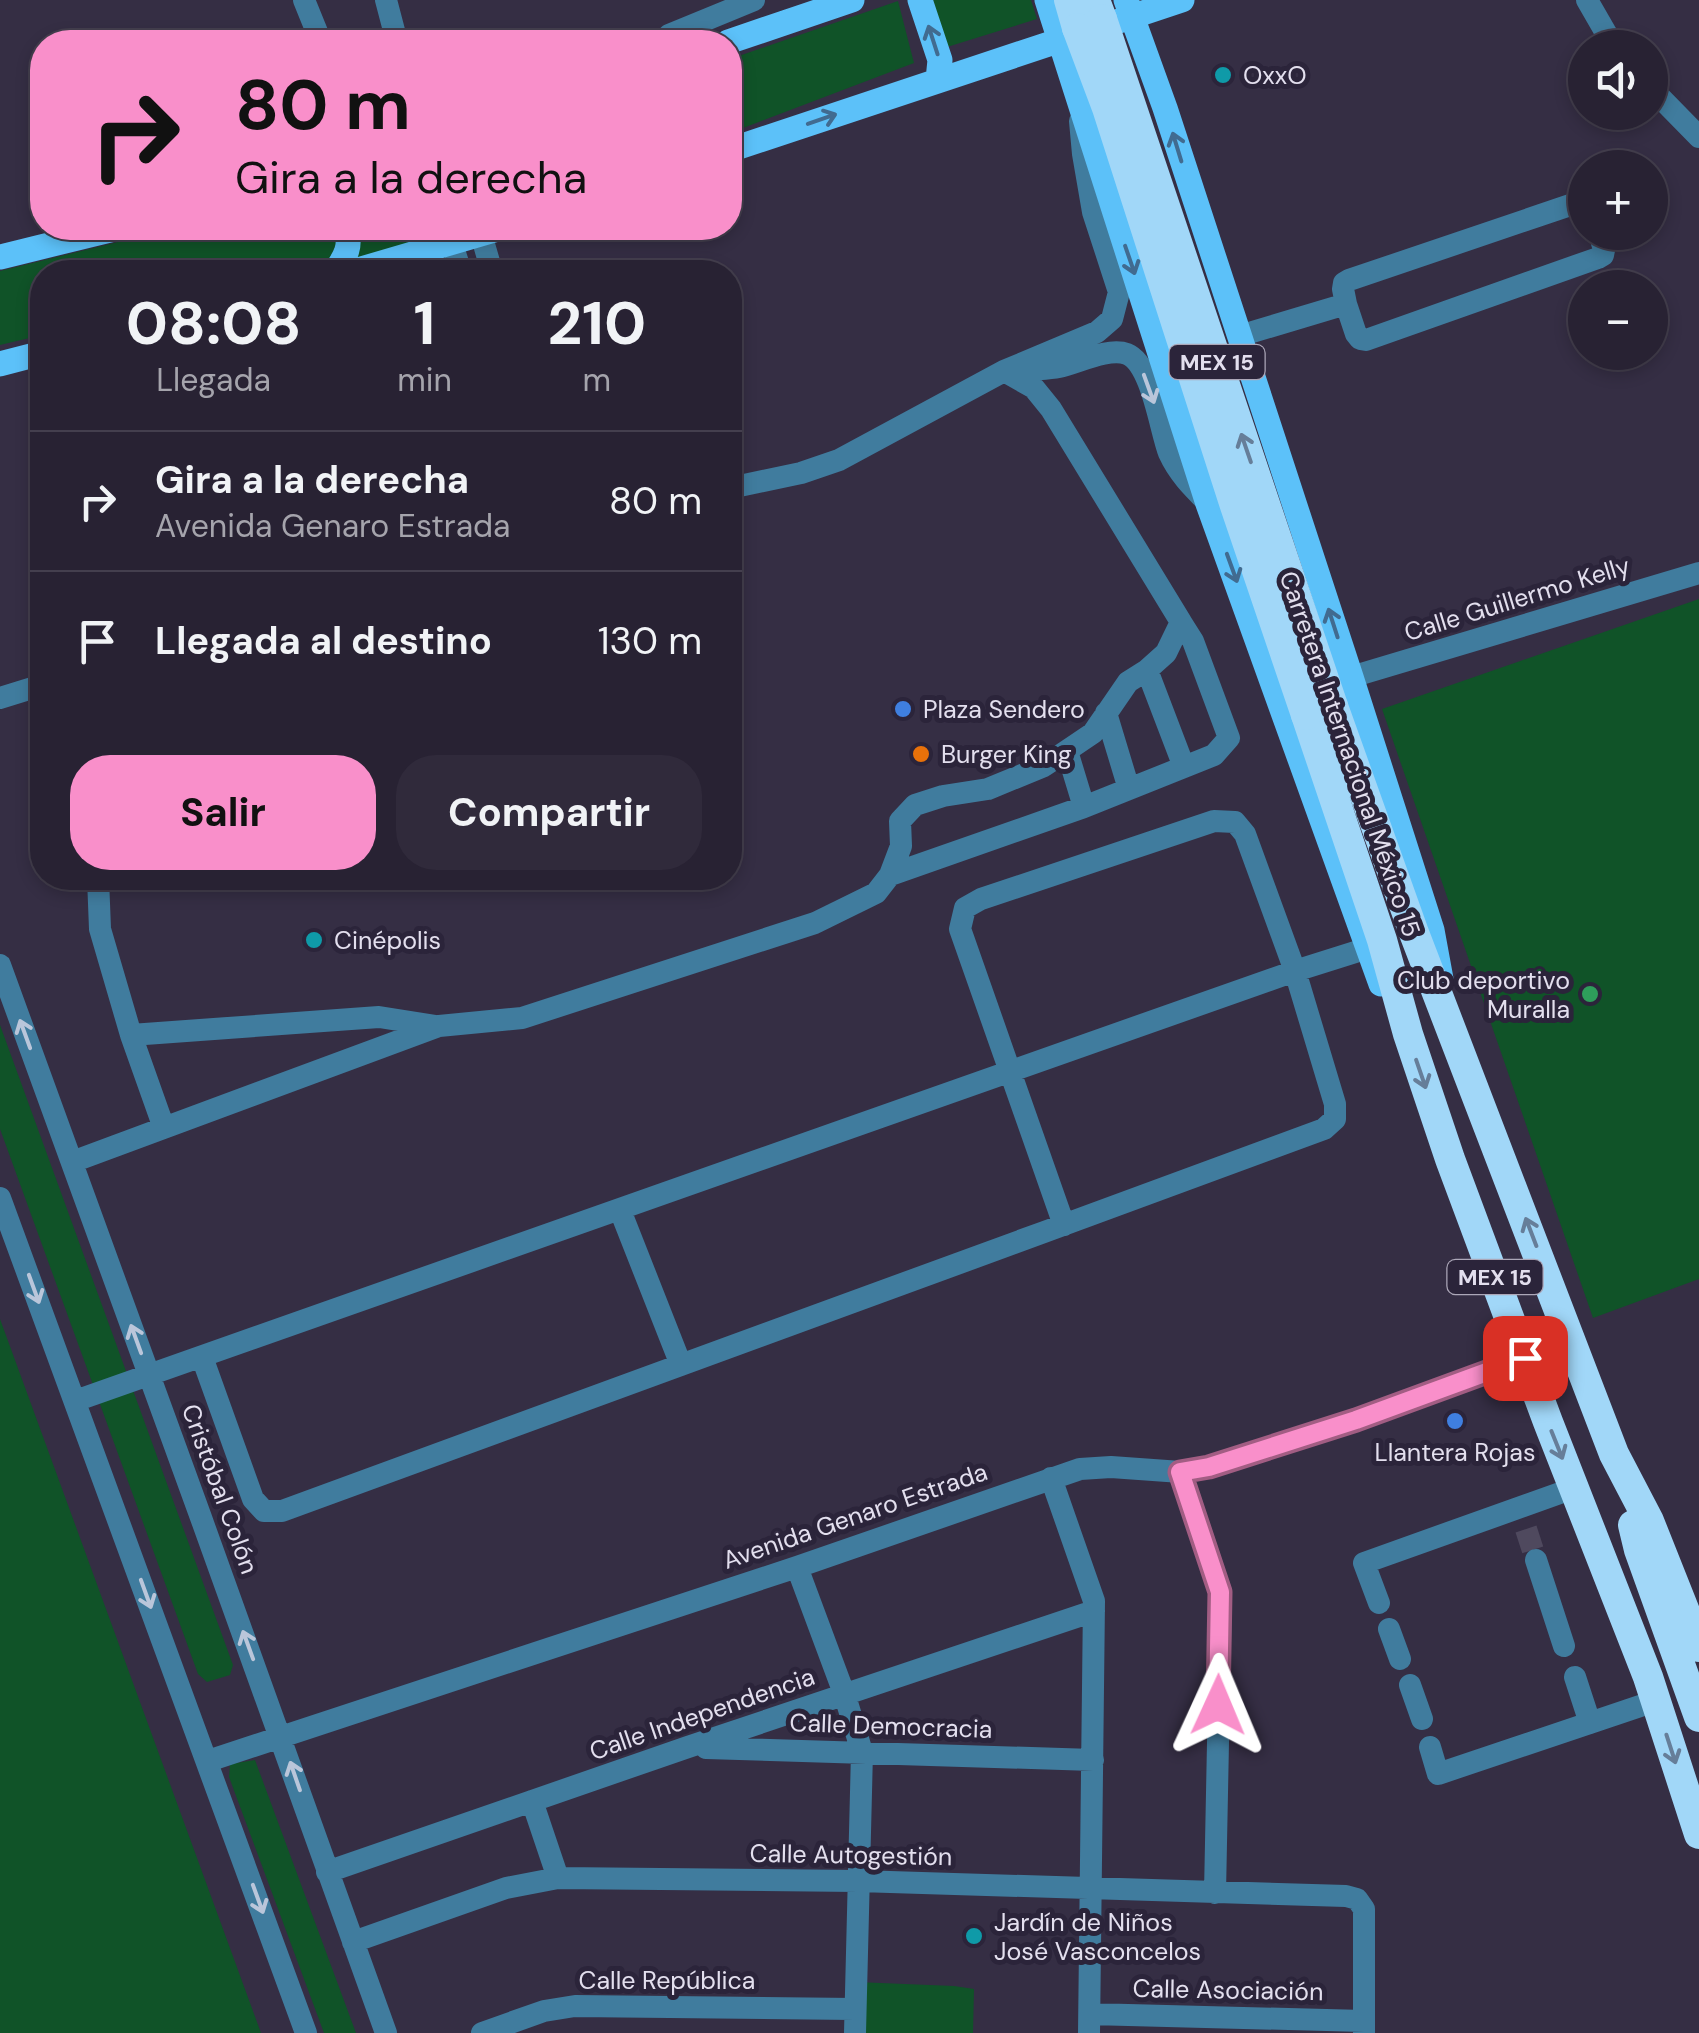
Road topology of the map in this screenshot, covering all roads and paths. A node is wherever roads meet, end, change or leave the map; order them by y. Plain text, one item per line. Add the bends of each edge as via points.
1 (304, 0) edge
2 (386, 0) edge
3 (852, 0) edge
4 (920, 0) edge
5 (1047, 0) edge
6 (1182, 0) edge
7 (1587, 0) edge
8 (749, 1) edge
9 (1094, 15) edge
10 (317, 30) edge
11 (388, 30) edge
12 (681, 30) edge
13 (1604, 30) edge
14 (742, 37) edge
15 (938, 80) junction
16 (1078, 103) junction
17 (1668, 106) edge
18 (1165, 108) junction
19 (1089, 135) junction
20 (1699, 138) edge
21 (742, 146) edge
22 (1568, 206) edge
23 (69, 240) edge
24 (439, 240) edge
25 (1604, 250) edge
26 (0, 257) edge
27 (384, 260) edge
28 (1346, 304) junction
29 (1239, 336) junction
30 (30, 356) edge
31 (0, 364) edge
32 (1004, 372) junction
33 (742, 485) edge
34 (1208, 504) junction
35 (1699, 573) edge
36 (1181, 622) junction
37 (1147, 670) junction
38 (1351, 677) junction
39 (30, 689) edge
40 (0, 698) edge
41 (1319, 710) junction
42 (1106, 713) junction
43 (1067, 750) junction
44 (1184, 767) junction
45 (1129, 789) junction
46 (1084, 807) junction
47 (890, 875) junction
48 (98, 890) edge
49 (1368, 948) junction
50 (0, 965) edge
51 (1296, 971) junction
52 (1448, 1018) junction
53 (439, 1026) junction
54 (131, 1034) junction
55 (1408, 1034) junction
56 (1009, 1072) junction
57 (164, 1128) junction
58 (72, 1162) junction
59 (0, 1198) edge
60 (620, 1210) junction
61 (1064, 1225) junction
62 (202, 1357) junction
63 (1525, 1358) junction
64 (681, 1366) junction
65 (150, 1376) junction
66 (75, 1402) junction
67 (1180, 1472) junction
68 (1051, 1478) junction
69 (1574, 1488) junction
70 (1536, 1560) tunnel mouth
71 (797, 1567) junction
72 (1379, 1603) dead end
73 (1094, 1611) junction
74 (1389, 1629) dead end
75 (1564, 1646) dead end
76 (1690, 1655) edge
77 (1400, 1659) dead end
78 (1575, 1677) dead end
79 (1410, 1685) dead end
80 (845, 1696) junction
81 (1656, 1700) junction
82 (1422, 1718) dead end
83 (1699, 1718) edge
84 (1590, 1723) junction
85 (282, 1736) junction
86 (688, 1747) junction
87 (1430, 1747) dead end
88 (862, 1752) junction
89 (1093, 1760) junction
90 (208, 1762) junction
91 (532, 1801) junction
92 (1699, 1834) edge
93 (327, 1872) junction
94 (558, 1878) junction
95 (858, 1881) junction
96 (1092, 1890) junction
97 (1215, 1893) junction
98 (353, 1942) junction
99 (855, 2021) edge
100 (1089, 2024) edge
101 (1364, 2027) edge
102 (306, 2033) edge
103 (386, 2033) edge
104 (482, 2033) edge

1 - 10 street
2 - 11 street
3 - 14 main road
15 -> 4 main road via 940,60
5 - 9 main road
6 - 9 main road
7 - 13 street
8 - 12 street
9 - 15 main road
9 - 16 main road
9 - 18 main road
9 - 41 highway, Carretera Internacional México 15 / MEX 15, bridge via 1107,108 1234,503
21 -> 15 main road
16 - 19 main road
16 - 32 street via 1093,212 1119,292 1112,318 1097,332
17 - 20 street
18 - 19 main road via 1138,88 1115,90 1102,101
29 -> 18 main road
19 -> 34 main road
22 - 28 street via 1349,280 1342,289
23 - 26 main road
24 - 27 main road
25 - 28 street via 1598,258 1366,340 1356,334
28 - 29 street
38 -> 29 main road
30 - 31 main road
32 - 33 street via 839,460
32 -> 34 street via 1127,354 1139,364 1181,476
32 - 36 street via 1034,388 1051,410
34 -> 49 main road
35 - 38 street, Calle Guillermo Kelly
36 - 37 street via 1166,653
36 - 44 street via 1229,738 1214,755
37 - 42 street via 1128,682
37 - 44 street
38 - 52 main road via 1432,930
39 - 40 street
41 - 52 highway, Carretera Internacional México 15 / MEX 15
41 - 55 highway, Carretera Internacional México 15 / MEX 15
42 - 43 street via 1093,733
42 - 45 street
43 - 46 street
43 - 47 street via 988,789 916,805 900,821 901,846
44 - 45 street
45 - 46 street
46 - 47 street
47 - 53 street via 876,893 815,923 522,1018
48 - 54 street via 100,929
49 - 51 street
49 - 55 main road
58 -> 50 street, Cristóbal Colón
51 - 56 street
51 - 56 street via 1246,834 1235,822 1214,820 981,899 965,908 960,929
51 - 61 street via 1336,1119 1324,1130
76 -> 52 highway, Carretera Internacional México 15 / MEX 15 via 1639,1550 1614,1454
53 - 54 street via 379,1017
53 - 57 street
54 - 57 street
55 -> 63 highway, Carretera Internacional México 15 / MEX 15
56 - 60 street
56 - 61 street
57 - 58 street
65 -> 58 street, Cristóbal Colón
59 -> 66 street
60 - 62 street
60 - 64 street
61 - 64 street
62 - 64 street via 252,1499 264,1510 282,1511
62 - 65 street
63 - 67 street, Avenida Genaro Estrada via 1356,1420
63 -> 69 highway, Carretera Internacional México 15 / MEX 15
65 - 66 street
85 -> 65 street, Cristóbal Colón
66 -> 90 street
67 - 68 street, Avenida Genaro Estrada via 1110,1467
67 - 97 street via 1220,1592
68 - 71 street, Avenida Genaro Estrada
68 - 73 street
69 - 72 street via 1522,1519 1364,1563
69 - 81 highway, Carretera Internacional México 15 / MEX 15
70 - 75 street
71 - 80 street
71 - 85 street, Avenida Genaro Estrada
73 - 80 street, Calle Independencia
73 - 89 street
74 - 77 street
76 - 83 highway, MEX 15
78 - 84 street
79 - 82 street
80 - 86 street, Calle Independencia
80 - 88 street
81 - 84 street
81 -> 92 highway, Carretera Internacional México 15 / MEX 15
84 - 87 street via 1438,1774
85 - 90 street, Avenida Genaro Estrada
93 -> 85 street, Cristóbal Colón
86 - 88 street, Calle Democracia
86 - 91 street, Calle Independencia
88 - 89 street, Calle Democracia
88 - 95 street
89 - 96 street
90 -> 102 street
91 - 93 street, Calle Independencia
91 - 94 street
93 - 98 street, Cristóbal Colón
94 - 95 street, Calle Autogestión
94 - 98 street, Calle Autogestión via 506,1888
95 - 96 street, Calle Autogestión
95 - 99 street
96 - 97 street, Calle Autogestión
96 - 100 street
97 - 101 street, Calle Autogestión via 1357,1899 1364,1909
98 - 103 street, Cristóbal Colón
99 - 104 street, Calle República via 575,2006
100 - 101 street, Calle Asociación

